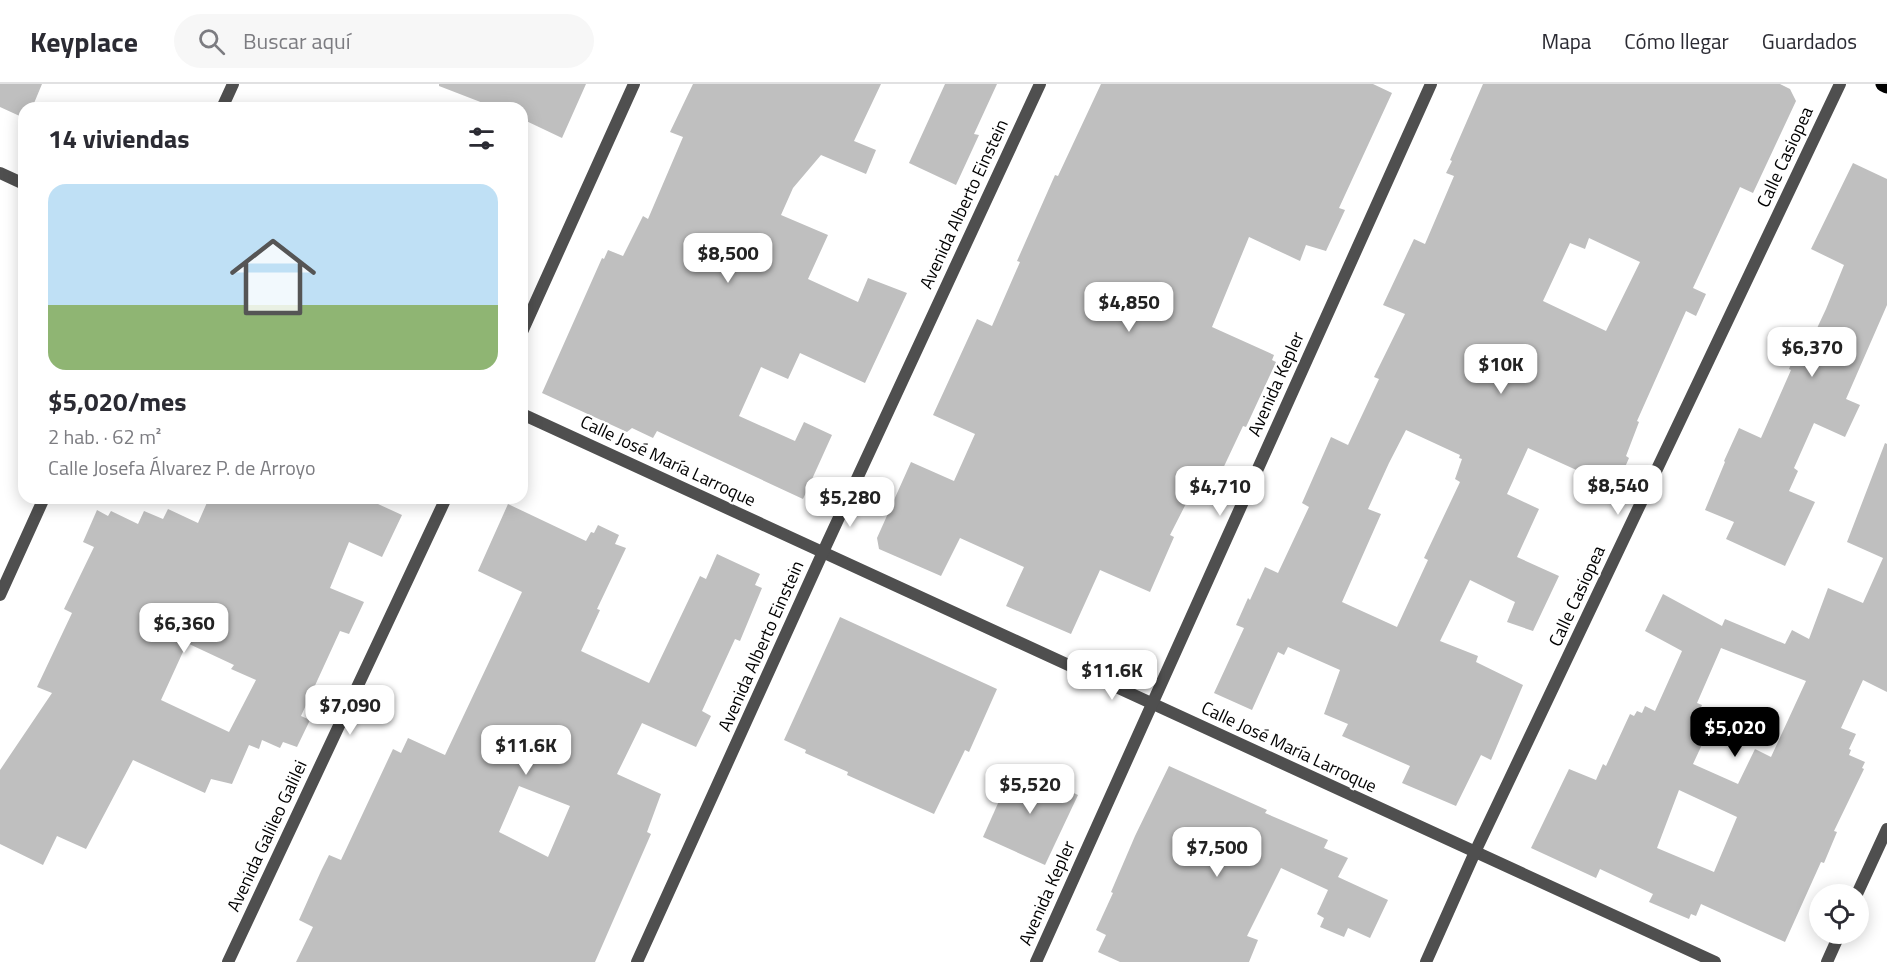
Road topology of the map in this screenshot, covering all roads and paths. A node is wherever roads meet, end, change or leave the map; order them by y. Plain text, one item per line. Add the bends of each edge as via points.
1 (233, 84) edge
2 (634, 84) edge
3 (1040, 84) edge
4 (1431, 84) edge
5 (1840, 84) edge
6 (1883, 84) edge
7 (1887, 86) edge
8 (225, 102) edge
9 (0, 173) edge
10 (18, 181) edge
11 (528, 319) edge
12 (528, 417) edge
13 (41, 504) edge
14 (443, 504) edge
15 (823, 552) junction
16 (0, 595) edge
17 (1152, 703) junction
18 (1887, 829) edge
19 (1475, 852) junction
20 (1862, 884) edge
21 (1835, 944) edge
22 (228, 962) edge
23 (637, 962) edge
24 (1036, 962) edge
25 (1426, 962) edge
26 (1715, 962) edge
27 (1827, 962) edge

1 - 8 street
2 - 11 street
3 - 15 street, Avenida Alberto Einstein
4 - 17 street, Avenida Kepler
5 - 19 street, Calle Casiopea
6 - 7 main road
9 - 10 street
12 - 15 street, Calle José María Larroque
13 - 16 street
14 - 22 street, Avenida Galileo Galilei
15 - 17 street, Calle José María Larroque
15 - 23 street, Avenida Alberto Einstein
17 - 19 street, Calle José María Larroque
17 - 24 street, Avenida Kepler
18 - 20 street
19 - 25 street, Calle Casiopea
19 - 26 street, Calle José María Larroque
21 - 27 street

